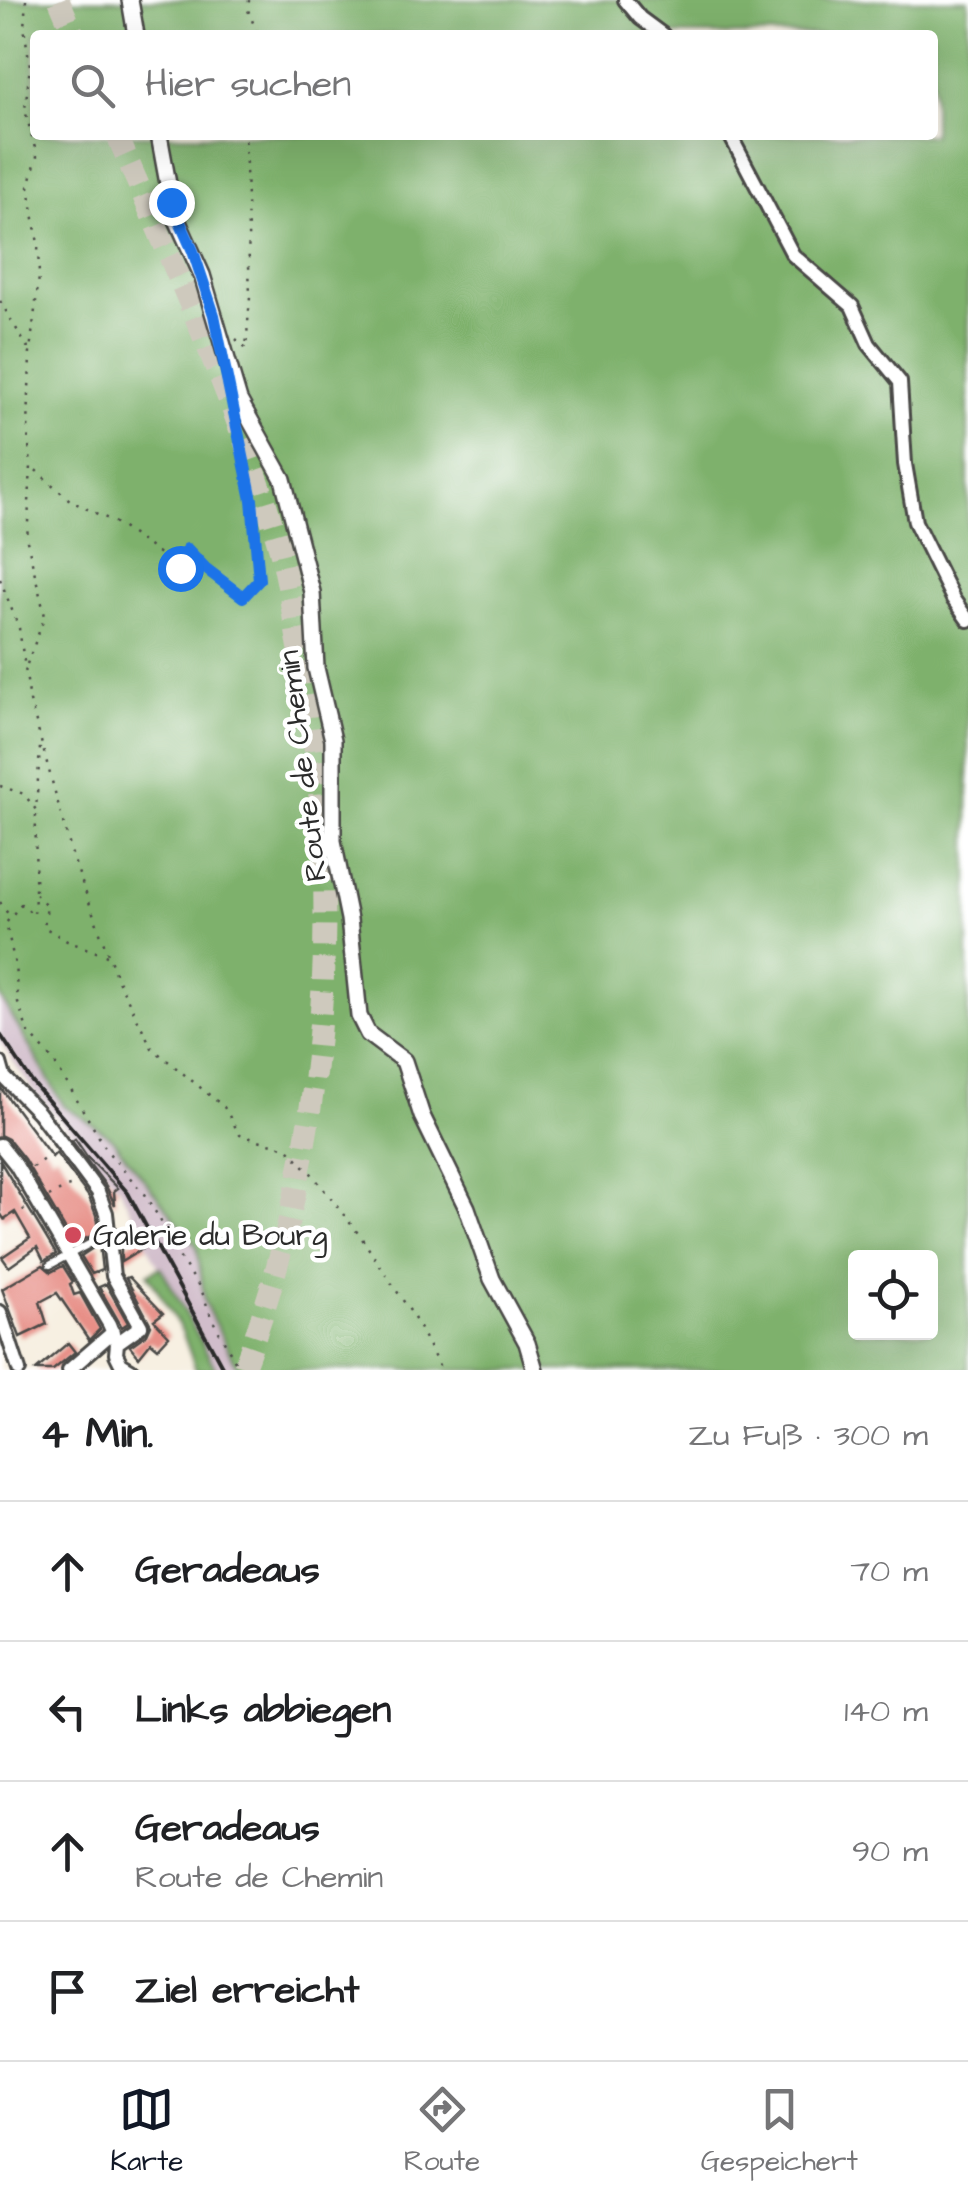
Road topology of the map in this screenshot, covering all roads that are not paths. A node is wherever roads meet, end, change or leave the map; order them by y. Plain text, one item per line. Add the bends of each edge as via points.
1 (130, 0) edge
2 (626, 0) edge
3 (135, 30) edge
4 (656, 30) edge
5 (159, 140) edge
6 (733, 140) edge
7 (968, 620) edge
8 (1, 1071) edge
9 (0, 1145) edge
10 (94, 1242) dead end
11 (68, 1255) junction
12 (50, 1265) dead end
13 (0, 1312) edge
14 (115, 1338) junction
15 (19, 1370) edge
16 (69, 1370) edge
17 (131, 1370) edge
18 (535, 1370) edge

1 - 3 street
2 - 4 street
5 - 18 street, Route de Chemin via 173,210 202,275 242,408 284,479 312,592 316,668 333,740 334,848 359,1016 368,1034 406,1065 422,1116
6 - 7 street via 793,255 852,306 869,344 900,382 915,522
8 - 14 street via 98,1192 116,1286 141,1326
9 - 11 street
10 - 11 lane
11 - 12 lane
11 - 14 street
13 - 15 street
14 - 16 street
14 - 17 street via 121,1364

